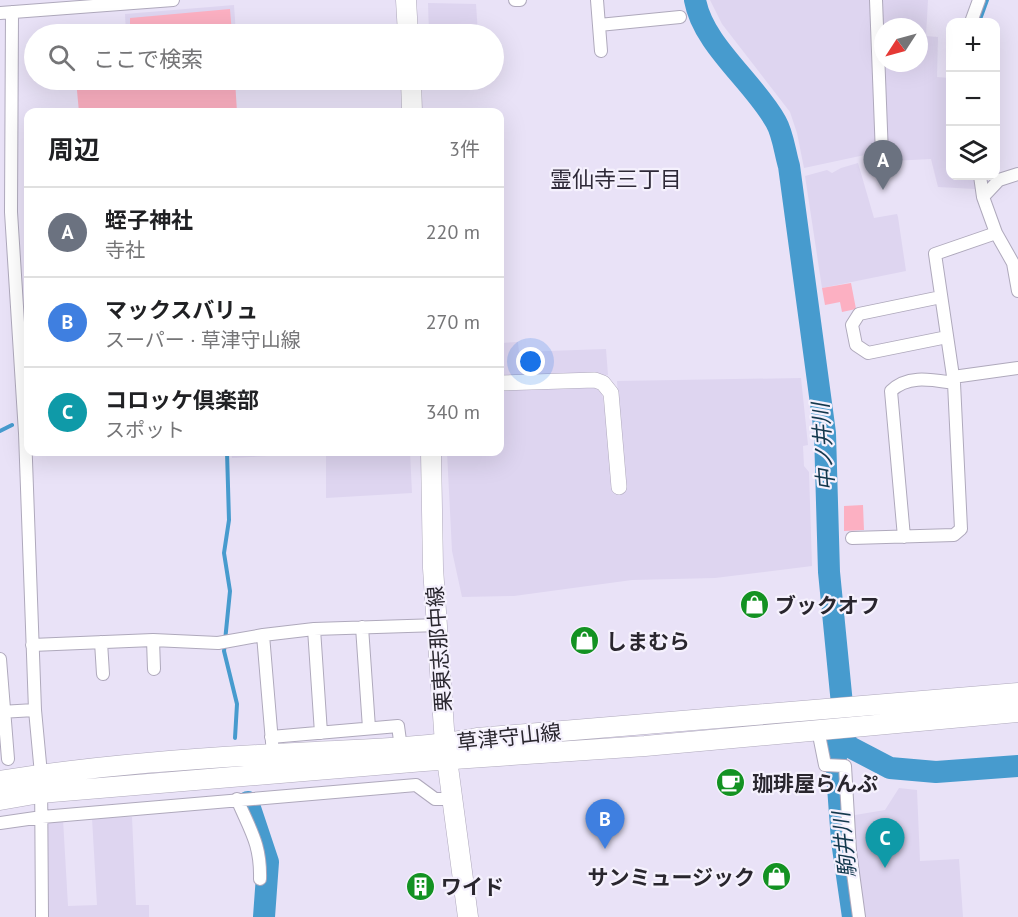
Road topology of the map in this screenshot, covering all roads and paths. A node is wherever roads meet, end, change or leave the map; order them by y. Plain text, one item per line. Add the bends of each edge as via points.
1 (173, 0) edge
2 (406, 0) edge
3 (515, 0) edge
4 (520, 0) edge
5 (597, 0) edge
6 (876, 0) edge
7 (979, 0) edge
8 (153, 1) edge
9 (6, 12) edge
10 (680, 17) dead end
11 (972, 18) edge
12 (407, 24) edge
13 (599, 26) junction
14 (601, 51) dead end
15 (411, 90) edge
16 (412, 108) edge
17 (882, 155) dead end
18 (1018, 174) edge
19 (981, 180) edge
20 (983, 197) junction
21 (996, 233) junction
22 (1018, 291) edge
23 (941, 297) junction
24 (947, 337) junction
25 (1018, 368) edge
26 (954, 380) junction
27 (504, 383) edge
28 (24, 417) edge
29 (26, 456) edge
30 (431, 456) edge
31 (619, 487) dead end
32 (904, 537) junction
33 (852, 538) dead end
34 (439, 625) junction
35 (362, 627) junction
36 (314, 629) junction
37 (262, 635) junction
38 (153, 640) junction
39 (100, 642) junction
40 (32, 645) junction
41 (0, 659) edge
42 (154, 669) dead end
43 (103, 674) dead end
44 (1018, 693) edge
45 (35, 710) junction
46 (2, 712) edge
47 (1018, 712) edge
48 (369, 728) junction
49 (822, 730) junction
50 (321, 732) junction
51 (272, 746) junction
52 (401, 748) junction
53 (446, 752) junction
54 (8, 759) dead end
55 (0, 781) edge
56 (41, 784) junction
57 (450, 799) junction
58 (0, 800) edge
59 (237, 800) junction
60 (42, 817) junction
61 (0, 823) edge
62 (260, 879) dead end
63 (42, 917) edge
64 (468, 917) edge
65 (859, 917) edge

1 - 8 street
2 - 12 main road
3 - 4 street
5 - 13 street
6 - 17 street
7 - 11 street
8 - 9 street
9 - 28 street via 11,212
10 - 13 street
13 - 14 street
15 - 16 main road
18 - 20 street via 999,180
19 - 20 street
20 - 21 street
21 - 22 street via 1013,263
21 - 23 street via 935,254
23 - 24 street
23 - 24 street via 859,314 852,325 856,345 868,353
24 - 26 street
25 - 26 street
26 - 32 street via 961,529 954,535
26 - 32 street via 900,382 891,391
27 - 31 street via 603,383 611,393
29 - 40 street
30 - 34 main road, 栗東志那中線 via 433,568
32 - 33 street
34 - 35 street
34 - 53 main road, 栗東志那中線
35 - 36 street
35 - 48 street
36 - 37 street
36 - 50 street
37 - 38 street via 218,643
37 - 51 street
38 - 39 street
38 - 42 street
39 - 40 street
39 - 43 street
40 - 45 street
41 - 46 street
44 - 53 main road, 草津守山線 via 488,737
45 - 46 street
45 - 56 street
46 - 54 street
47 - 49 main road, 草津守山線
48 - 50 street
48 - 52 street via 398,726
49 - 53 main road, 草津守山線
49 - 65 street via 825,765 845,766
50 - 51 street
51 - 52 main road, 草津守山線
51 - 56 main road, 草津守山線
52 - 53 main road, 草津守山線
53 - 56 main road, 草津守山線
53 - 57 main road, 栗東志那中線
55 - 56 main road, 草津守山線
56 - 58 main road, 草津守山線
56 - 60 street
57 - 59 street via 435,799 416,785
57 - 64 main road, 栗東志那中線
59 - 60 street
59 - 62 street via 257,840
60 - 61 street
60 - 63 street

